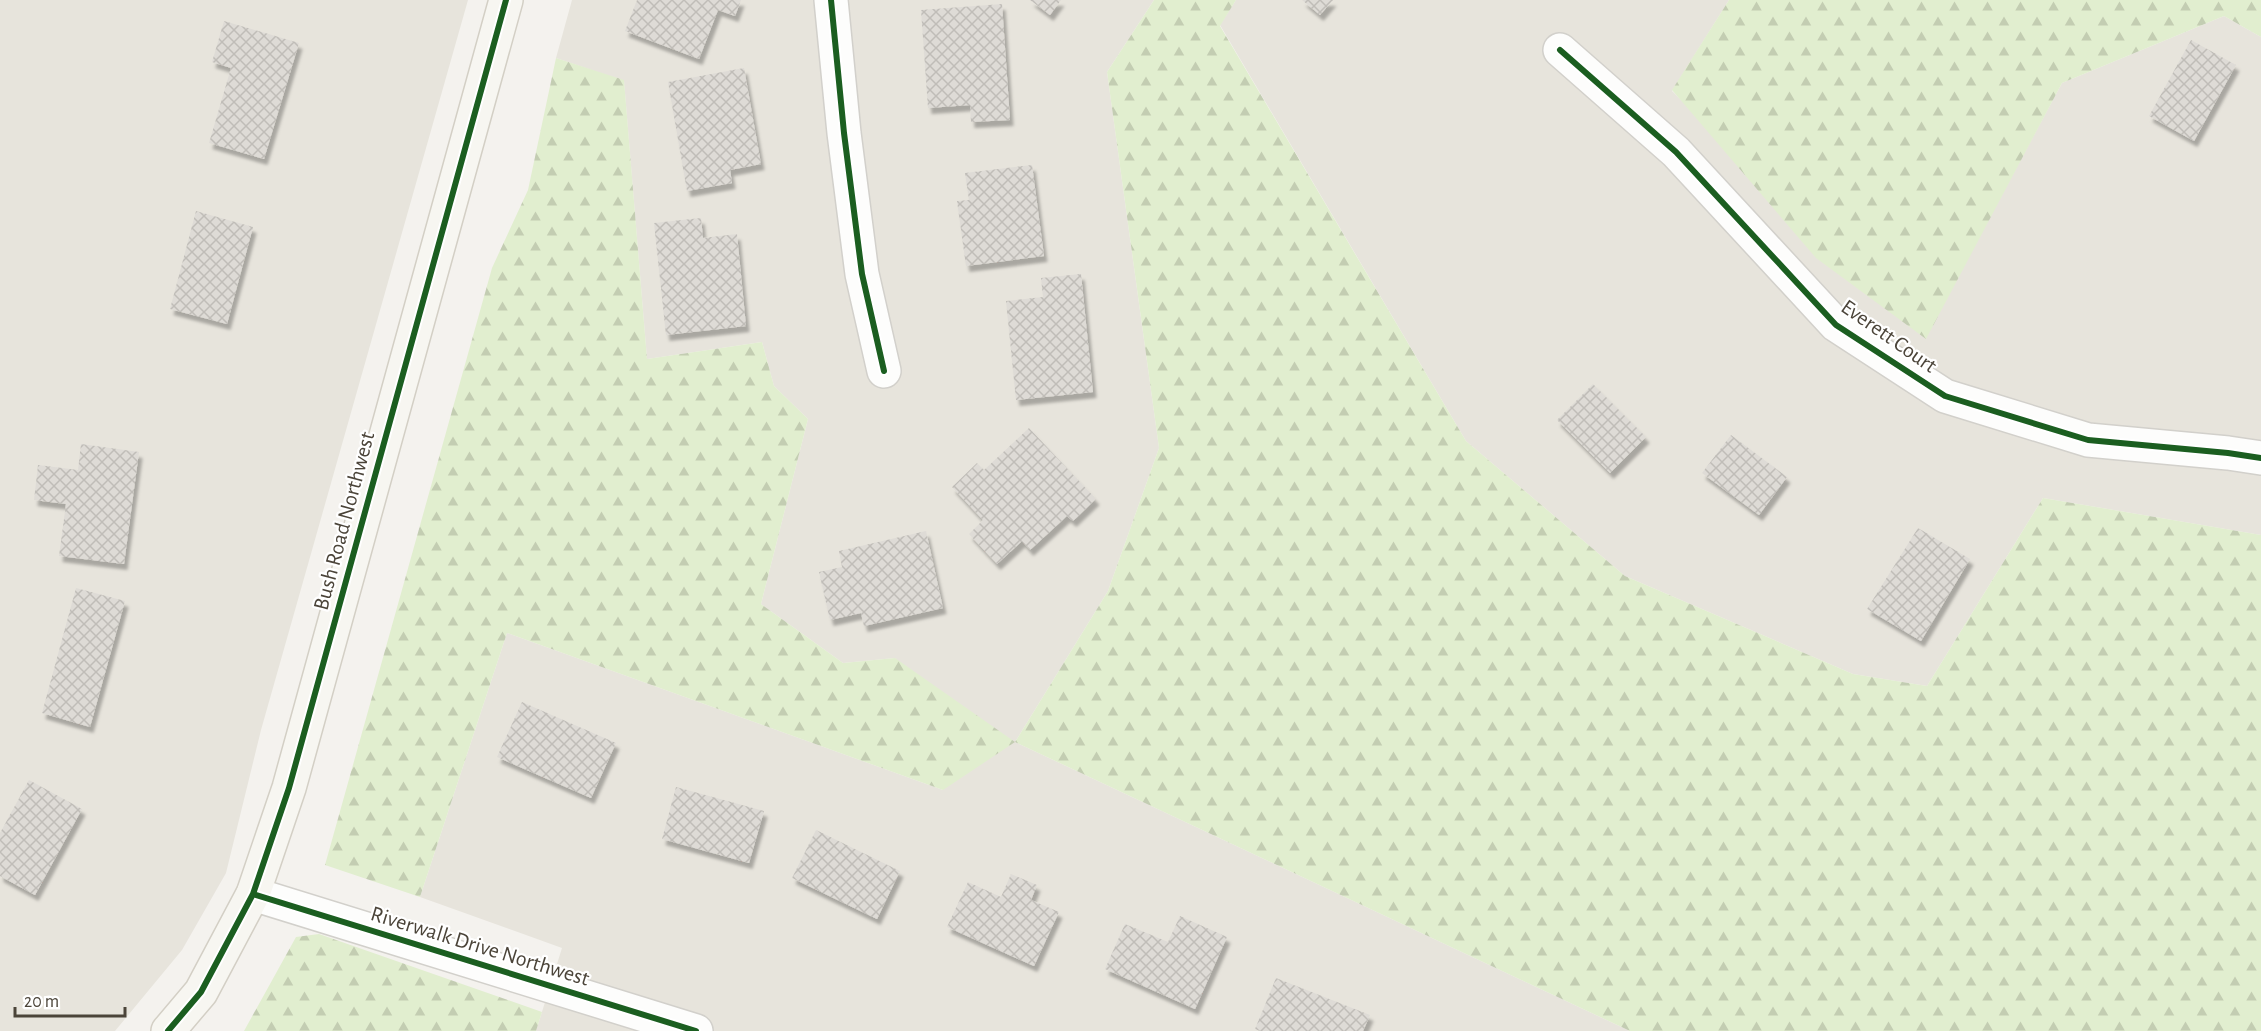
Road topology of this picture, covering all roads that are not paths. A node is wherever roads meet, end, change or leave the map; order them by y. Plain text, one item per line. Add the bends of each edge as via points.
1 (506, 0) edge
2 (831, 0) edge
3 (1560, 50) dead end
4 (884, 371) dead end
5 (2261, 458) edge
6 (254, 894) junction
7 (168, 1031) edge
8 (696, 1031) edge

1 - 6 street, Bush Road Northwest via 289,788
2 - 4 street via 861,273
3 - 5 street, Everett Court via 1676,152 1836,325 1945,396 2088,440
6 - 7 street, Bush Road Northwest via 201,992
6 - 8 street, Riverwalk Drive Northwest

